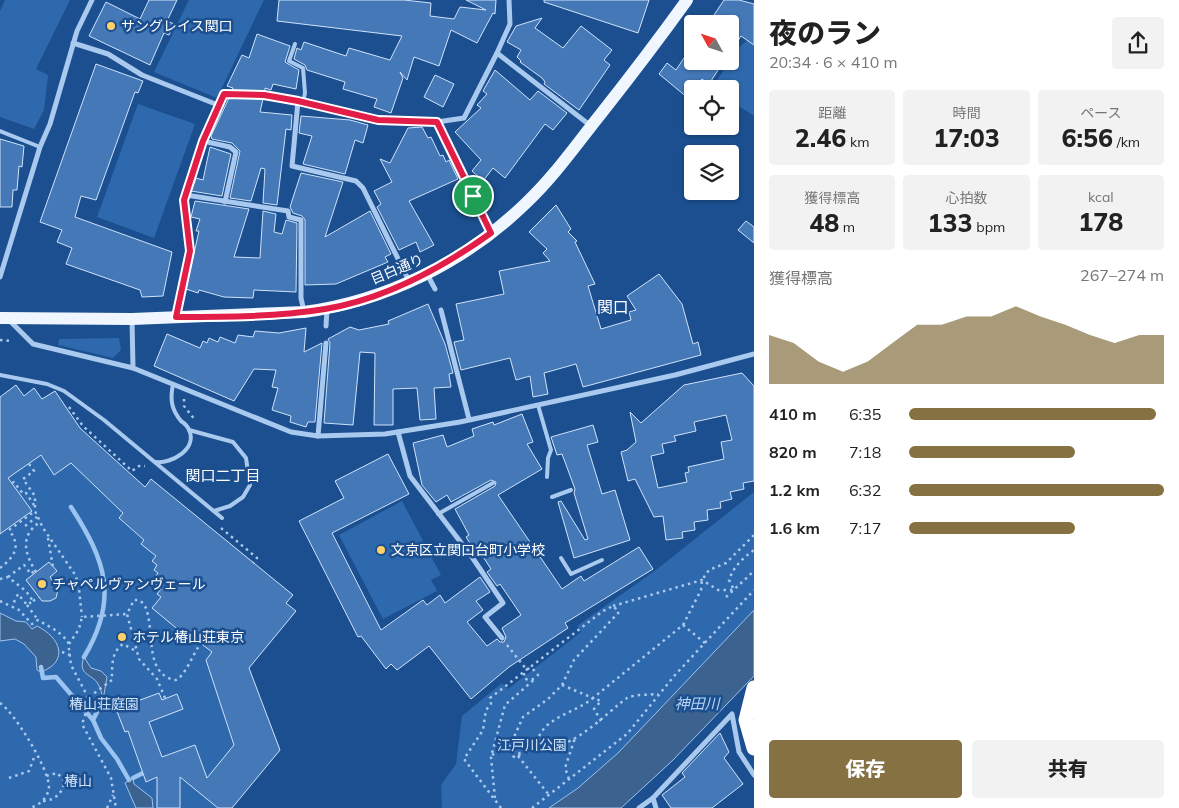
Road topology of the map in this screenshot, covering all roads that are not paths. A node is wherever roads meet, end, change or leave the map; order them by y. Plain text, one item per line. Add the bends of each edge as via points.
1 (92, 0) edge
2 (509, 0) edge
3 (687, 0) edge
4 (73, 43) junction
5 (295, 44) dead end
6 (497, 52) junction
7 (301, 101) junction
8 (218, 105) junction
9 (437, 122) junction
10 (591, 126) junction
11 (0, 131) edge
12 (203, 141) junction
13 (40, 147) junction
14 (186, 195) junction
15 (225, 202) junction
16 (491, 233) junction
17 (427, 274) junction
18 (0, 277) edge
19 (410, 282) junction
20 (435, 289) dead end
21 (327, 309) junction
22 (441, 310) dead end
23 (304, 312) junction
24 (176, 317) junction
25 (4, 318) edge
26 (132, 319) junction
27 (326, 326) dead end
28 (326, 343) dead end
29 (754, 354) edge
30 (133, 368) junction
31 (0, 375) edge
32 (173, 384) junction
33 (538, 405) junction
34 (469, 419) junction
35 (189, 430) junction
36 (398, 432) junction
37 (318, 436) junction
38 (156, 462) junction
39 (547, 478) dead end
40 (493, 483) dead end
41 (571, 490) dead end
42 (552, 497) dead end
43 (214, 511) junction
44 (438, 514) junction
45 (222, 518) dead end
46 (561, 558) dead end
47 (602, 560) dead end
48 (502, 638) road end
49 (754, 688) edge
50 (754, 748) edge
51 (754, 775) edge
52 (653, 798) junction
53 (638, 808) edge
54 (656, 808) edge

1 - 4 street
2 - 6 street via 510,24
3 - 10 main road, 目白通り
4 - 8 street via 108,54 142,75
4 - 13 street via 50,124
5 - 7 lane via 290,61 303,68 305,93
6 - 9 street via 464,118
6 - 10 street
7 - 8 street via 264,95 224,94
7 - 9 street via 378,120
7 - 19 street via 292,166 356,181 363,188
8 - 12 street
9 - 16 street
10 - 16 main road, 目白通り via 526,204
11 - 13 lane
12 - 14 street
12 - 15 street via 230,147 236,152
13 - 18 street
14 - 15 street
14 - 24 street via 190,251
15 - 23 street via 288,211 289,217 300,220 300,298
16 - 17 main road, 目白通り
17 - 19 main road, 目白通り
17 - 20 street
19 - 21 main road, 目白通り via 382,294
21 - 23 main road, 目白通り
21 - 27 street
22 - 34 street
23 - 24 main road, 目白通り
24 - 26 main road, 目白通り
25 - 26 main road, 目白通り
25 - 30 street via 34,344
26 - 30 street
28 - 37 street
29 - 33 street
30 - 32 street
31 - 38 lane via 47,384 64,391
32 - 35 lane via 170,397 173,407
32 - 37 street via 291,432
33 - 34 street
33 - 39 lane via 551,450
34 - 36 street
35 - 38 lane via 191,440 185,450 172,461
35 - 43 lane via 233,442 246,458 250,485 243,497
36 - 37 street
36 - 44 street via 410,476
38 - 43 lane
40 - 44 lane
41 - 42 lane
43 - 45 lane
44 - 48 street via 503,603 486,616
46 - 47 lane via 571,574
49 - 50 highway via 746,720
51 - 52 street via 739,752 732,714
52 - 53 street
52 - 54 street

